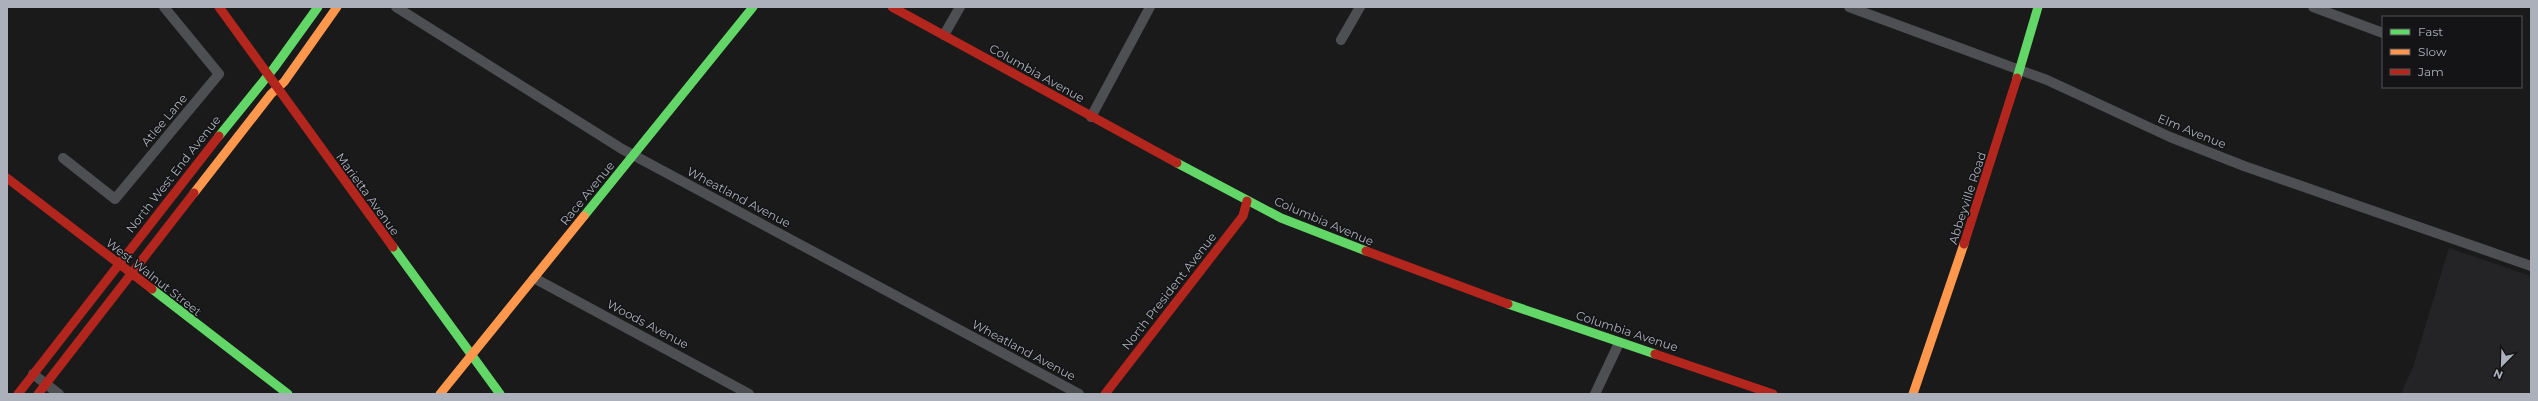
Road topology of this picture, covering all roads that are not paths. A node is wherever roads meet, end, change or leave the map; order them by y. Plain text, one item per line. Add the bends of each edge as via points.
1 (164, 7) edge
2 (218, 7) edge
3 (318, 7) edge
4 (337, 7) edge
5 (396, 7) edge
6 (753, 7) edge
7 (892, 7) edge
8 (960, 7) edge
9 (1150, 7) edge
10 (1360, 7) edge
11 (1849, 7) edge
12 (2038, 7) edge
13 (2313, 7) edge
14 (2382, 33) edge
15 (944, 35) junction
16 (1342, 40) dead end
17 (2019, 70) junction
18 (267, 75) junction
19 (277, 88) junction
20 (1091, 117) junction
21 (633, 155) junction
22 (63, 158) dead end
23 (7, 178) edge
24 (1247, 201) junction
25 (119, 264) junction
26 (2531, 266) edge
27 (131, 274) junction
28 (534, 278) junction
29 (1619, 342) junction
30 (471, 355) junction
31 (33, 374) junction
32 (46, 384) junction
33 (18, 394) edge
34 (38, 394) edge
35 (59, 394) edge
36 (288, 394) edge
37 (440, 394) edge
38 (500, 394) edge
39 (749, 394) edge
40 (1078, 394) edge
41 (1104, 394) edge
42 (1595, 394) edge
43 (1773, 394) edge
44 (1913, 394) edge

1 - 22 street, Atlee Lane via 219,74 115,199
2 - 18 main road, Marietta Avenue
3 - 18 main road, North West End Avenue
4 - 19 main road via 284,82
5 - 21 street, Wheatland Avenue
6 - 21 main road, Race Avenue
7 - 15 main road, Columbia Avenue
8 - 15 street
9 - 20 street
10 - 16 street
11 - 17 street, Elm Avenue
12 - 17 main road, Abbeyville Road
13 - 14 street
15 - 20 main road, Columbia Avenue
17 - 26 street, Elm Avenue via 2047,80 2170,137 2244,166
17 - 44 main road, Abbeyville Road via 1978,208
18 - 19 main road, Marietta Avenue
18 - 25 main road, North West End Avenue
19 - 27 main road
19 - 30 main road, Marietta Avenue
20 - 24 main road, Columbia Avenue
21 - 28 main road, Race Avenue
21 - 40 street, Wheatland Avenue
23 - 25 main road, West Walnut Street
24 - 29 main road, Columbia Avenue via 1281,218 1377,256
24 - 41 main road, North President Avenue via 1243,216
25 - 27 main road, West Walnut Street
25 - 31 main road, North West End Avenue
27 - 32 main road
27 - 36 main road, West Walnut Street
28 - 30 main road, Race Avenue
28 - 39 street, Woods Avenue
29 - 42 street
29 - 43 main road, Columbia Avenue
30 - 37 main road, Race Avenue
30 - 38 main road, Marietta Avenue
31 - 32 street
31 - 33 main road, North West End Avenue
32 - 34 main road
32 - 35 street

